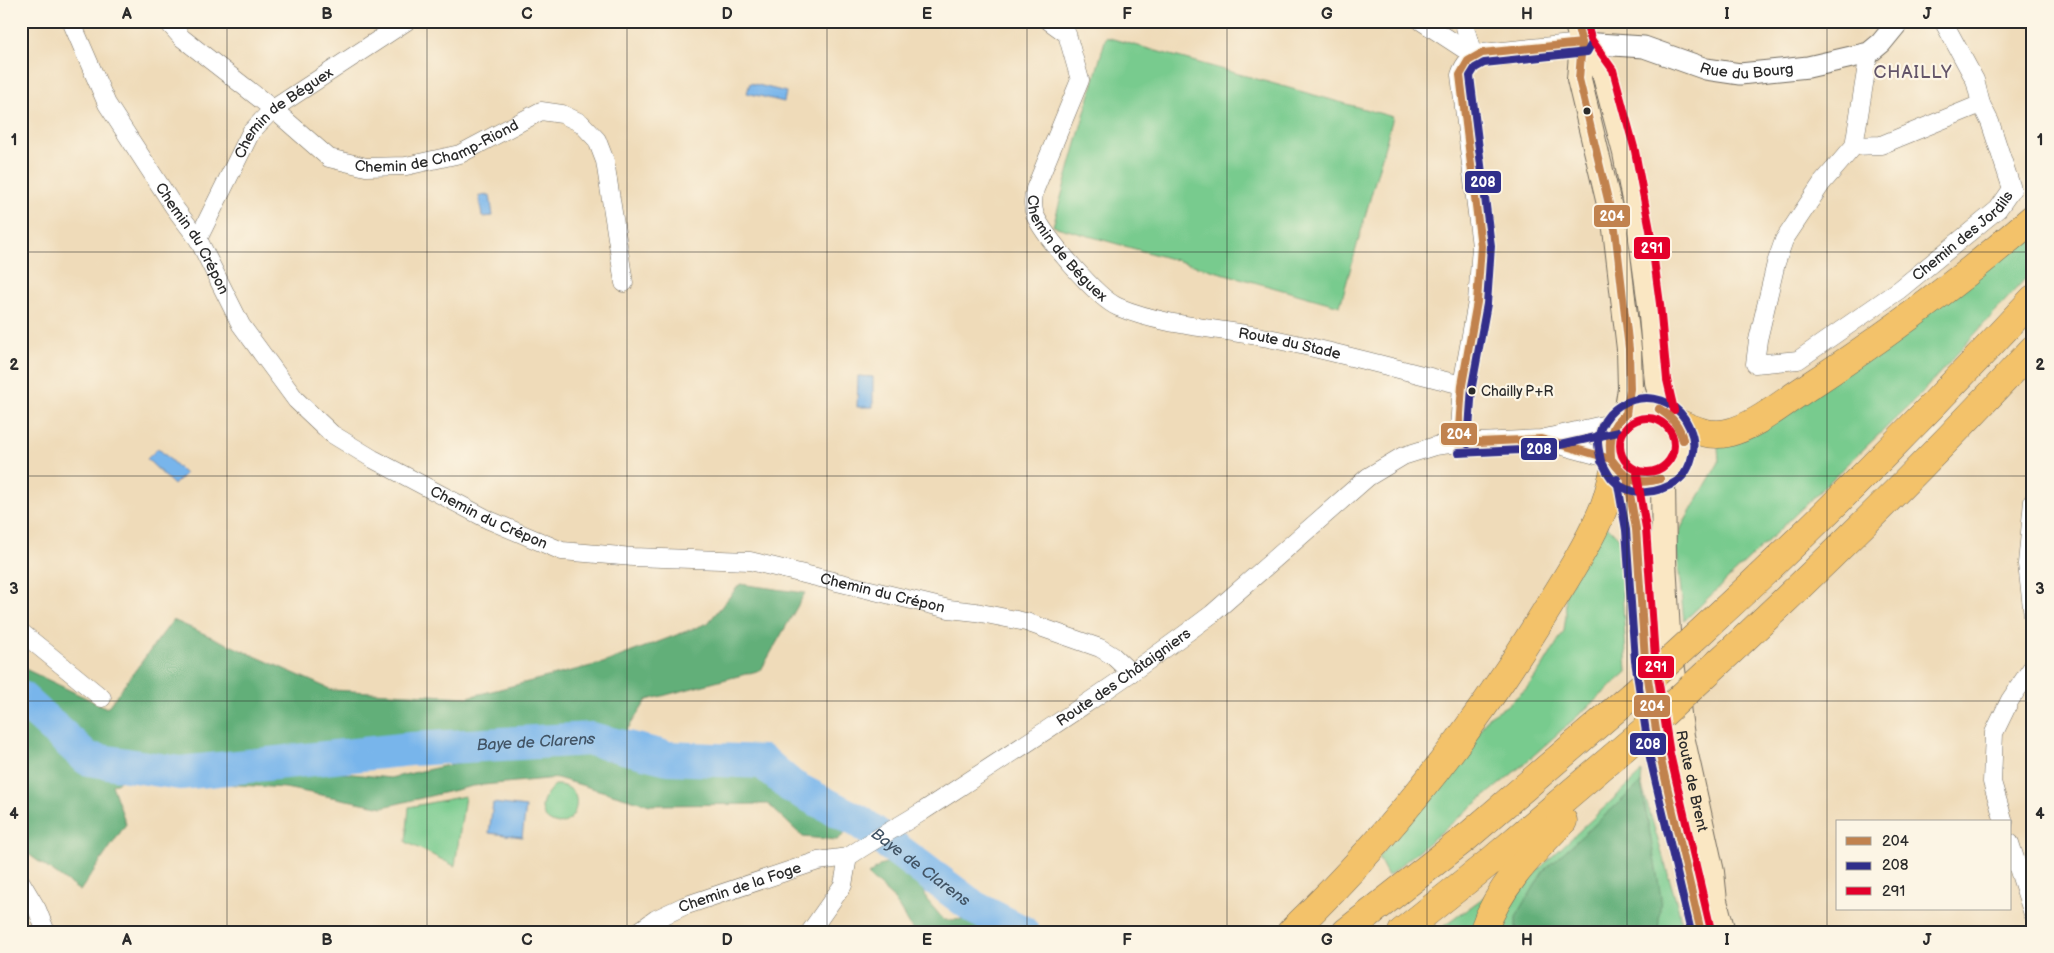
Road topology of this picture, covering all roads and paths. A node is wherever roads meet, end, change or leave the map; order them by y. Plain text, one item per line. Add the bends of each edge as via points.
1 (72, 21) edge
2 (167, 21) edge
3 (407, 21) edge
4 (1048, 21) edge
5 (1421, 21) edge
6 (1465, 21) edge
7 (1899, 21) edge
8 (1943, 21) edge
9 (1579, 32) edge
10 (1869, 53) junction
11 (1474, 55) junction
12 (1981, 104) junction
13 (273, 109) junction
14 (1854, 146) junction
15 (2033, 218) edge
16 (198, 239) junction
17 (624, 283) dead end
18 (2033, 299) edge
19 (1116, 306) joint
20 (2033, 349) edge
21 (1462, 385) junction
22 (1670, 417) junction
23 (1621, 418) junction
24 (1541, 439) junction
25 (1458, 442) junction
26 (1618, 468) junction
27 (1663, 478) junction
28 (2033, 501) edge
29 (2033, 616) edge
30 (21, 632) edge
31 (2033, 666) edge
32 (1131, 673) junction
33 (102, 698) dead end
34 (1643, 733) junction
35 (2003, 820) edge
36 (2012, 849) edge
37 (854, 853) junction
38 (21, 882) edge
39 (2033, 914) edge
40 (46, 932) edge
41 (638, 932) edge
42 (810, 932) edge
43 (1291, 932) edge
44 (1346, 932) edge
45 (1402, 932) edge
46 (1483, 932) edge
47 (1701, 932) edge
48 (1723, 932) edge

1 - 16 street, Chemin du Crépon via 106,104
2 - 13 street, Chemin de Champ-Riond via 182,38
3 - 13 street, Chemin de Béguex
4 - 19 street, Chemin de Béguex via 1067,34 1080,80 1035,189 1034,213 1080,276
5 - 11 street
6 - 11 street
7 - 10 street
8 - 12 street, Chemin des Jordils via 1975,80
9 - 10 street, Rue du Bourg via 1644,47 1706,69 1740,74 1808,67
9 - 11 street
9 - 22 main road via 1604,73 1625,153 1640,231 1656,382
9 - 23 main road via 1579,79 1615,229 1629,349 1630,388
10 - 14 street
11 - 21 street via 1465,63 1460,75 1480,222 1481,265
12 - 14 street via 1881,145
12 - 14 street, Chemin des Jordils via 2012,190 1998,209 1899,290 1798,360 1755,364 1776,263 1784,240 1822,183
13 - 16 street, Chemin de Béguex via 251,132
13 - 17 street, Chemin de Champ-Riond via 329,158 366,167 406,166 460,154 541,111 562,114 581,124 597,140 605,161
15 - 22 highway via 1921,308 1845,363 1748,425 1718,434 1694,430
16 - 32 street, Chemin du Crépon via 241,325 296,400 332,434 489,520 562,551 750,562 949,609 1026,622 1100,648
18 - 44 highway, bridge via 1753,584 1525,788
19 - 21 street, Route du Stade via 1169,322 1276,340
20 - 34 highway, bridge via 1836,552
21 - 25 street
22 - 23 main road via 1655,408 1645,408 1635,409
22 - 27 main road via 1683,440 1682,458
23 - 24 street, Route des Châtaigniers
23 - 26 main road via 1609,440
24 - 25 street, Route des Châtaigniers
24 - 26 street, Route des Châtaigniers
25 - 32 street, Route des Châtaigniers via 1403,456 1368,477 1212,614
26 - 27 main road via 1645,483
26 - 43 highway via 1601,515 1566,578 1477,718 1371,850
26 - 47 main road, Route de Brent via 1636,529 1645,659 1658,746
27 - 48 main road, Route de Brent via 1668,633 1682,736
28 - 29 street via 2027,564
30 - 33 street
31 - 35 street via 2010,700 1994,734 1992,782
32 - 37 street, Route des Châtaigniers via 908,821
34 - 45 highway
34 - 46 highway via 1514,874 1495,904
36 - 39 street
37 - 41 street, Chemin de la Foge via 818,861 684,906
37 - 42 street via 843,885
38 - 40 street

